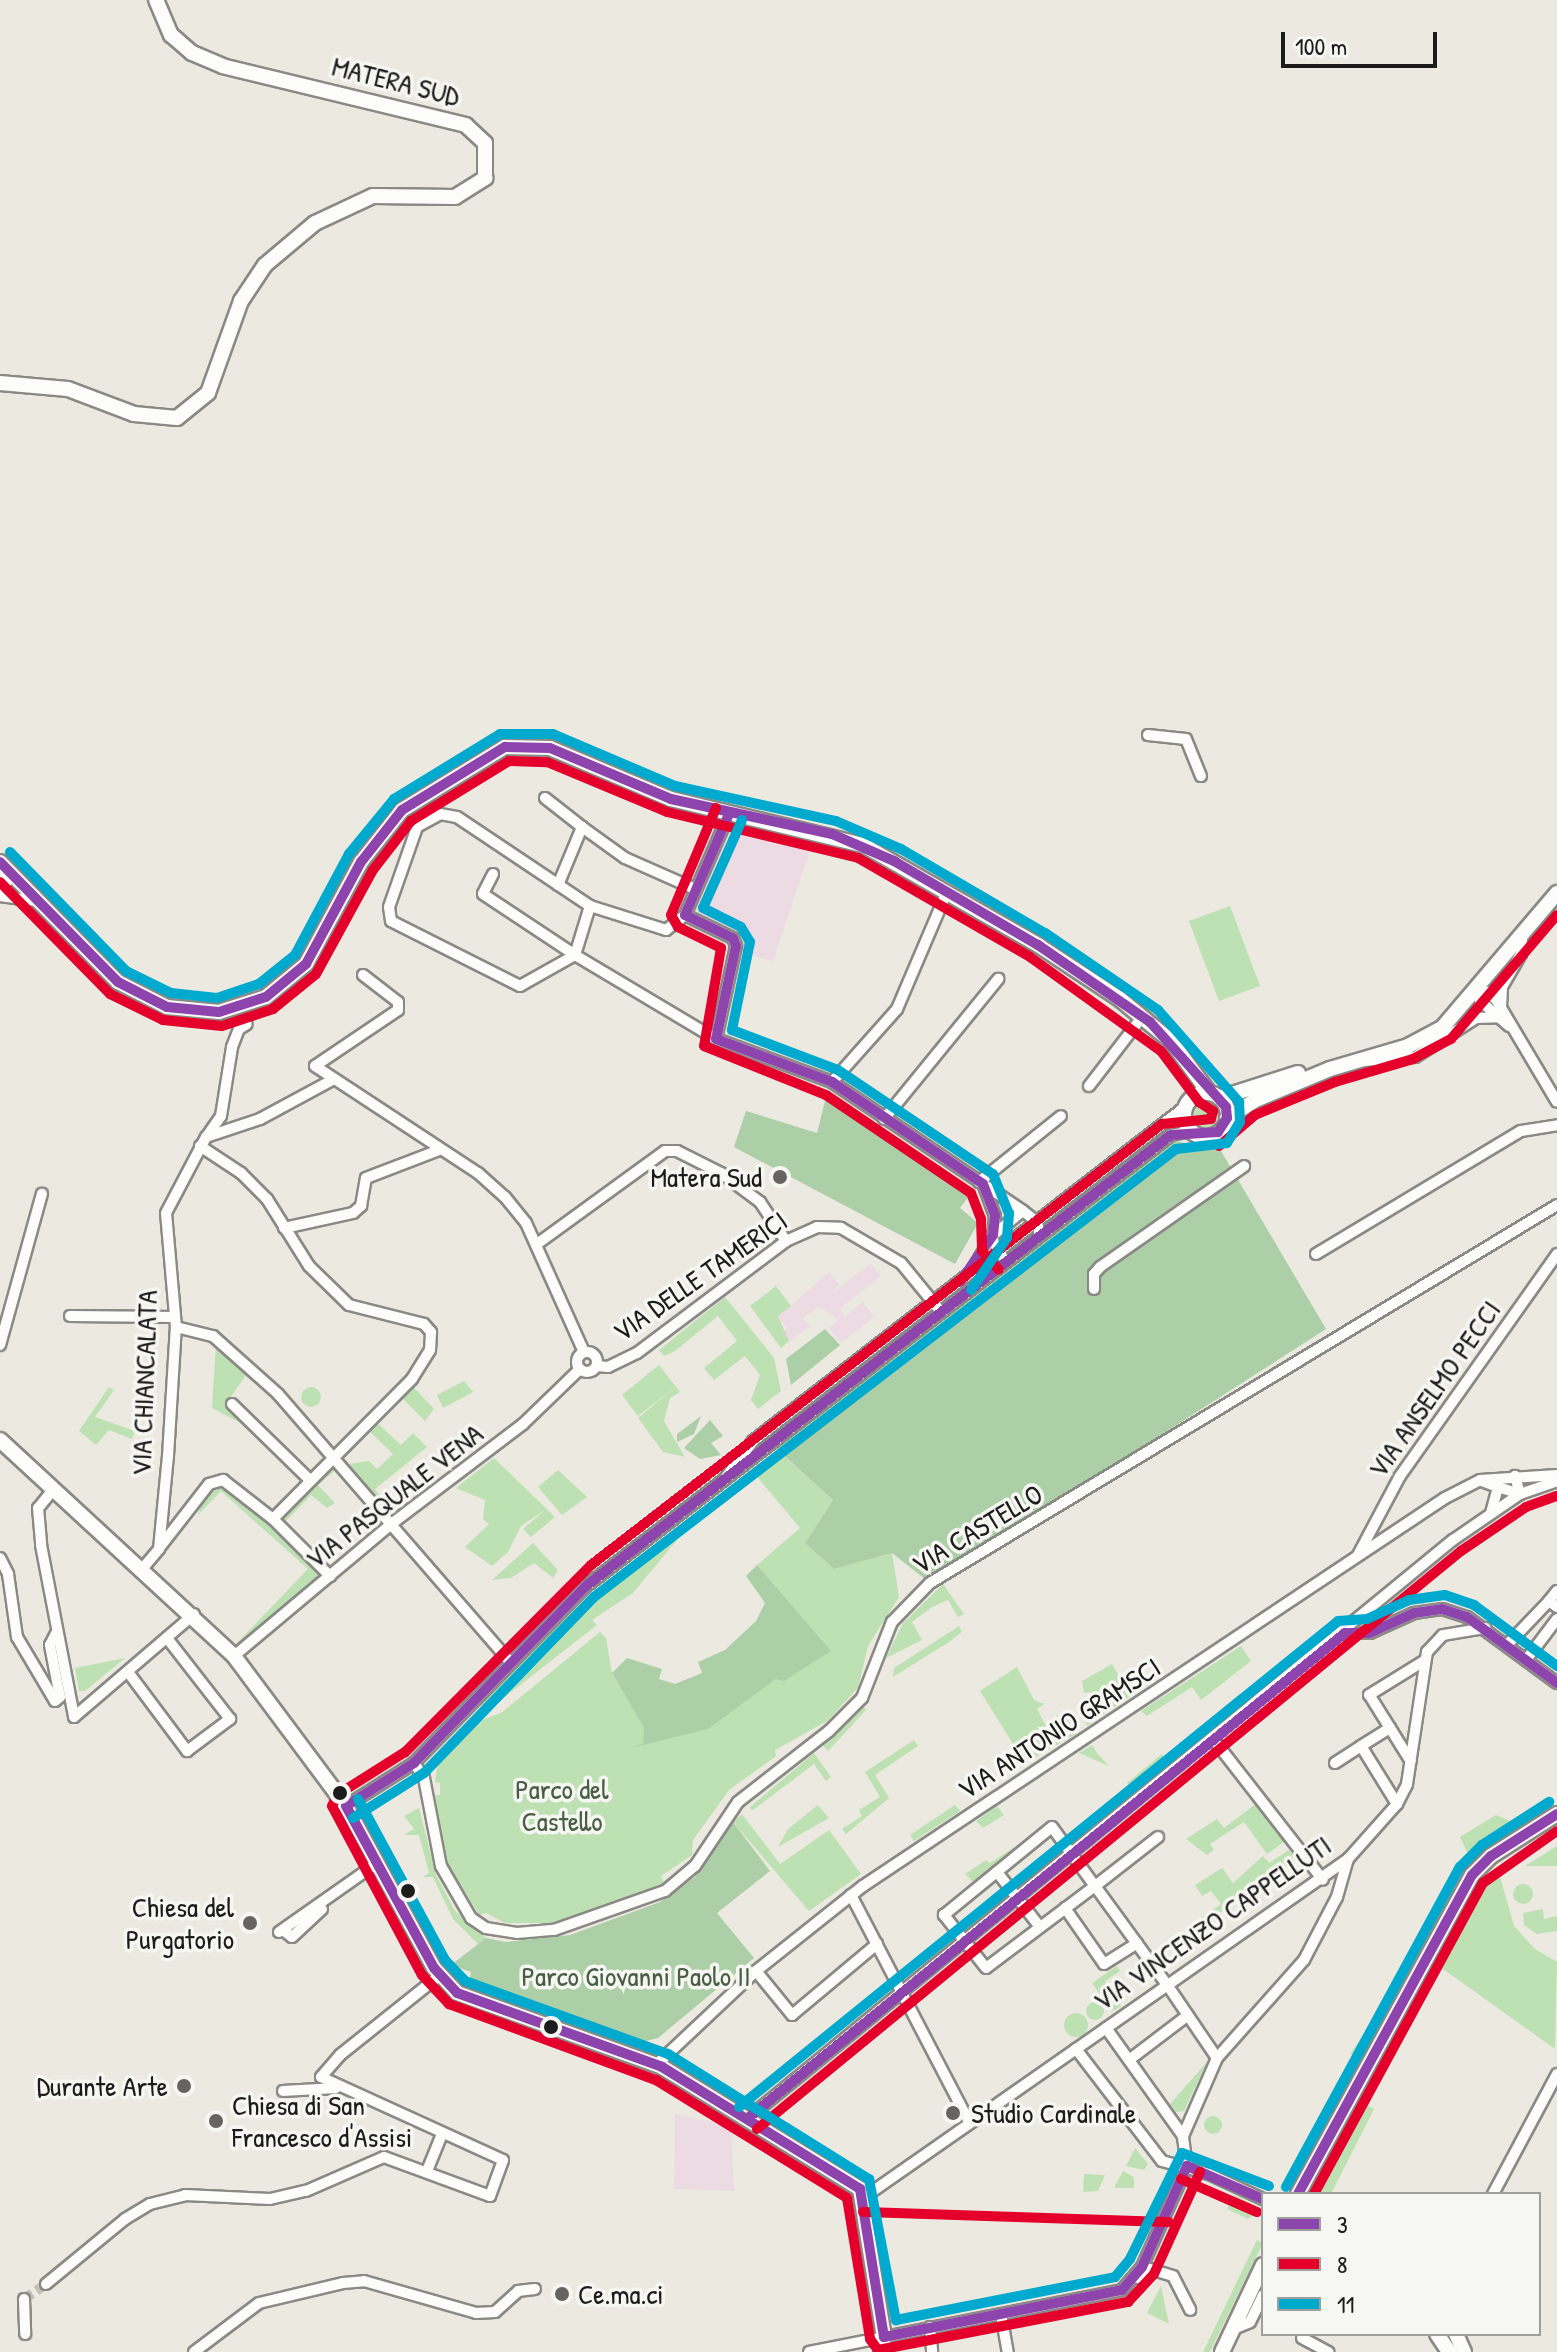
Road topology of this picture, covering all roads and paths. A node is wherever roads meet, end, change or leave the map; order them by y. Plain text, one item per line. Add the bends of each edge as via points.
1 (156, 0) edge
2 (0, 383) edge
3 (1148, 735) dead end
4 (1201, 776) dead end
5 (545, 798) dead end
6 (729, 814) junction
7 (582, 827) junction
8 (0, 862) edge
9 (493, 874) dead end
10 (6, 875) edge
11 (558, 885) junction
12 (695, 889) junction
13 (1557, 893) edge
14 (0, 894) edge
15 (946, 894) junction
16 (39, 902) junction
17 (590, 906) junction
18 (685, 915) junction
19 (1522, 938) junction
20 (575, 955) junction
21 (363, 975) dead end
22 (998, 979) dead end
23 (1478, 991) junction
24 (1500, 1013) junction
25 (1143, 1016) junction
26 (247, 1024) dead end
27 (716, 1039) junction
28 (1184, 1059) junction
29 (1361, 1061) junction
30 (1330, 1069) junction
31 (334, 1079) junction
32 (832, 1082) junction
33 (1089, 1086) dead end
34 (1215, 1095) junction
35 (1557, 1102) edge
36 (1187, 1104) junction
37 (1061, 1116) dead end
38 (1227, 1118) junction
39 (884, 1119) junction
40 (1557, 1125) edge
41 (1192, 1131) junction
42 (201, 1145) junction
43 (439, 1150) junction
44 (1244, 1166) dead end
45 (981, 1183) junction
46 (42, 1194) dead end
47 (1557, 1205) edge
48 (1023, 1211) junction
49 (1037, 1222) junction
50 (284, 1228) junction
51 (993, 1235) junction
52 (1040, 1236) junction
53 (786, 1241) junction
54 (537, 1244) junction
55 (998, 1253) junction
56 (1316, 1254) dead end
57 (1557, 1254) edge
58 (1009, 1260) junction
59 (970, 1274) junction
60 (1094, 1289) dead end
61 (933, 1302) junction
62 (941, 1312) junction
63 (70, 1316) dead end
64 (175, 1322) junction
65 (0, 1345) edge
66 (584, 1352) junction
67 (597, 1366) junction
68 (580, 1369) junction
69 (232, 1404) dead end
70 (0, 1440) edge
71 (337, 1457) junction
72 (1557, 1475) edge
73 (1515, 1476) junction
74 (1480, 1480) junction
75 (311, 1481) junction
76 (1557, 1481) edge
77 (720, 1485) junction
78 (1498, 1487) junction
79 (52, 1491) junction
80 (1520, 1494) junction
81 (1491, 1514) junction
82 (273, 1519) junction
83 (390, 1525) junction
84 (159, 1549) junction
85 (1357, 1558) junction
86 (0, 1559) edge
87 (143, 1568) junction
88 (330, 1576) junction
89 (1557, 1591) edge
90 (1553, 1604) edge
91 (194, 1614) junction
92 (1557, 1619) edge
93 (1485, 1628) junction
94 (57, 1631) junction
95 (1345, 1633) junction
96 (167, 1638) junction
97 (1507, 1645) junction
98 (234, 1656) junction
99 (1526, 1660) junction
100 (1424, 1661) junction
101 (510, 1662) junction
102 (128, 1672) junction
103 (1557, 1683) edge
104 (1390, 1728) junction
105 (1214, 1740) junction
106 (1361, 1746) junction
107 (1411, 1761) junction
108 (414, 1763) junction
109 (1335, 1763) dead end
110 (1397, 1804) junction
111 (346, 1806) junction
112 (1557, 1814) edge
113 (1158, 1837) dead end
114 (1073, 1856) junction
115 (1348, 1859) junction
116 (377, 1863) junction
117 (997, 1872) junction
118 (1323, 1880) junction
119 (1095, 1886) junction
120 (851, 1895) junction
121 (1018, 1901) junction
122 (1065, 1908) junction
123 (1040, 1927) junction
124 (281, 1931) dead end
125 (966, 1942) junction
126 (1137, 1943) junction
127 (877, 1944) junction
128 (756, 1971) junction
129 (439, 1976) junction
130 (1168, 1986) junction
131 (902, 1993) junction
132 (1188, 2015) junction
133 (1106, 2028) junction
134 (1076, 2049) junction
135 (1217, 2058) junction
136 (1129, 2060) junction
137 (656, 2065) junction
138 (1557, 2074) edge
139 (336, 2088) junction
140 (283, 2091) dead end
141 (748, 2118) junction
142 (969, 2122) junction
143 (442, 2134) junction
144 (1183, 2136) junction
145 (1187, 2166) junction
146 (427, 2171) junction
147 (1299, 2192) edge
148 (1494, 2192) edge
149 (863, 2198) junction
150 (1261, 2198) edge
151 (1261, 2269) edge
152 (46, 2284) tunnel mouth
153 (1130, 2284) junction
154 (535, 2289) dead end
155 (24, 2299) dead end
156 (1261, 2299) edge
157 (1190, 2310) dead end
158 (1001, 2314) junction
159 (930, 2327) junction
160 (1233, 2329) junction
161 (25, 2334) dead end
162 (1302, 2338) dead end
163 (882, 2345) edge
164 (194, 2352) edge
165 (809, 2352) edge
166 (932, 2352) edge
167 (1008, 2352) edge
168 (1222, 2352) edge
169 (1328, 2352) edge

1 - 2 main road, MATERA SUD via 171,35 192,53 223,66 466,125 485,143 485,178 455,197 373,196 315,223 265,265 241,301 208,393 177,418 134,414 68,389
3 - 4 street via 1186,739
5 - 7 street
6 - 12 street
6 - 15 main road via 863,845
6 - 16 main road via 671,799 550,748 505,747 386,825 306,964 266,997 219,1012 167,1007 118,982
7 - 11 street
7 - 12 street via 625,858
8 - 10 main road
9 - 20 street via 483,894
10 - 14 street
10 - 16 main road
11 - 17 street
11 - 20 street via 457,817 440,814 417,827 390,895 391,921 520,986
12 - 18 street
13 - 19 main road
14 - 16 street
15 - 25 main road via 1038,945
15 - 32 street via 897,1009
17 - 18 street via 666,930
17 - 20 street
18 - 27 street via 733,938 736,946
19 - 23 main road
19 - 24 street via 1521,954 1502,987
20 - 27 street
21 - 31 street via 398,1002 398,1010 315,1066
22 - 39 street
23 - 24 street via 1489,992
23 - 29 main road via 1458,1015 1421,1040
24 - 29 street via 1476,1018 1415,1057
24 - 35 street
25 - 28 main road
25 - 33 street
26 - 42 street, VIA CHIANCALATA via 232,1047 221,1116
27 - 32 street
28 - 34 main road
28 - 36 main road
29 - 30 main road
30 - 34 main road
30 - 38 main road via 1247,1103
31 - 42 street
31 - 43 street
32 - 39 street
34 - 36 main road
34 - 38 main road
36 - 41 main road
36 - 49 street
37 - 45 street
38 - 41 main road via 1213,1135
39 - 45 street
40 - 56 street via 1521,1131
41 - 52 street via 1171,1135
42 - 50 street via 241,1173 267,1199
42 - 64 street, VIA CHIANCALATA via 166,1213
43 - 50 street via 366,1178 361,1206 353,1213
43 - 54 street via 505,1197
44 - 60 street via 1100,1267
45 - 48 street
45 - 51 street via 995,1216
46 - 65 street
47 - 108 street, VIA CASTELLO via 930,1583 892,1622 862,1698 829,1731 738,1802 695,1866 665,1891 554,1930 517,1933 486,1928 471,1918 441,1866 424,1778
48 - 49 street
48 - 51 street
49 - 52 street
49 - 55 street
50 - 71 street via 309,1266 349,1305 424,1324 431,1332 430,1350 412,1379
51 - 55 street
51 - 59 street
52 - 58 street
53 - 54 street via 760,1202 721,1173 677,1151 665,1151
53 - 61 street, VIA DELLE TAMERICI via 817,1227 841,1228 901,1263
53 - 67 street, VIA DELLE TAMERICI via 637,1353 608,1367
54 - 66 street
55 - 58 street
55 - 59 street
57 - 85 street, VIA ANSELMO PECCI via 1400,1476
58 - 62 street
59 - 61 street
61 - 62 street, VIA DELLE TAMERICI
61 - 77 street via 753,1441
62 - 77 street
63 - 64 street
64 - 71 street via 213,1336
64 - 84 street, VIA CHIANCALATA
66 - 67 street via 594,1354
66 - 68 street via 577,1360
67 - 68 street via 590,1372
68 - 83 street, VIA PASQUALE VENA via 523,1424
69 - 75 street
70 - 79 main road
71 - 75 street
71 - 83 street
72 - 73 street, VIA ANTONIO GRAMSCI
73 - 74 street, VIA ANTONIO GRAMSCI
73 - 80 street
74 - 78 street
74 - 85 street, VIA ANTONIO GRAMSCI
75 - 82 street
76 - 80 street
77 - 101 street via 585,1587
78 - 80 street
78 - 81 street
79 - 87 main road
79 - 94 street via 38,1508
80 - 81 street
81 - 95 street
82 - 84 street via 236,1487 214,1481
82 - 88 street
83 - 88 street, VIA PASQUALE VENA
83 - 101 street
84 - 87 street
85 - 120 street, VIA ANTONIO GRAMSCI
86 - 94 street via 17,1637 55,1701 60,1697 50,1645
87 - 91 main road
88 - 98 street, VIA PASQUALE VENA
89 - 90 street
90 - 97 street
91 - 96 street
91 - 98 main road
92 - 99 street
93 - 95 street via 1467,1617 1433,1609 1370,1633
93 - 97 street
93 - 100 street via 1443,1635 1432,1643
94 - 102 street via 74,1717
95 - 105 street
96 - 102 street
96 - 102 street via 230,1719 187,1751
97 - 99 street
98 - 111 main road
99 - 103 street
100 - 104 street via 1369,1695
100 - 107 street, VIA VINCENZO CAPPELLUTI
101 - 108 street
104 - 106 street
104 - 107 street
105 - 114 street
105 - 118 street
106 - 109 street
106 - 110 street
107 - 110 street, VIA VINCENZO CAPPELLUTI
108 - 111 street
110 - 115 street, VIA VINCENZO CAPPELLUTI
111 - 116 main road
112 - 147 main road via 1491,1856 1472,1875
113 - 119 street
114 - 117 street via 1052,1827
114 - 119 street
114 - 121 street
115 - 118 street, VIA VINCENZO CAPPELLUTI
115 - 135 street via 1337,1897 1304,1960
116 - 124 street
116 - 129 main road
117 - 121 street
117 - 125 street via 944,1915
118 - 130 street, VIA VINCENZO CAPPELLUTI
119 - 122 street
119 - 126 street
120 - 127 street
120 - 128 street, VIA ANTONIO GRAMSCI
121 - 123 street
121 - 125 street
122 - 123 street
122 - 126 street via 1104,1964
123 - 125 street via 986,1968
125 - 131 street
126 - 130 street
127 - 128 street via 792,2015
127 - 131 street
128 - 137 street, VIA ANTONIO GRAMSCI
129 - 137 main road via 473,2002
129 - 139 street via 340,2055 321,2077
130 - 132 street
130 - 133 street, VIA VINCENZO CAPPELLUTI
131 - 141 street
131 - 142 street
132 - 135 street
132 - 136 street
133 - 134 street, VIA VINCENZO CAPPELLUTI
133 - 136 street
134 - 142 street, VIA VINCENZO CAPPELLUTI
134 - 145 street via 1162,2161
135 - 144 street
136 - 144 street
137 - 141 main road
138 - 148 street
139 - 140 street
139 - 143 street
141 - 149 main road via 852,2181
142 - 149 street, VIA VINCENZO CAPPELLUTI
143 - 146 street
143 - 146 street via 503,2160 490,2196
144 - 145 street
145 - 150 street
145 - 153 street
146 - 152 street via 384,2157 306,2191 270,2199 185,2195 156,2203 90,2244
149 - 163 main road
151 - 160 main road
153 - 157 street via 1150,2269 1161,2270 1179,2285
153 - 158 street via 1113,2293
154 - 164 street via 518,2291 495,2312 476,2313 404,2297 364,2281 343,2283 259,2303
155 - 161 street
156 - 160 street via 1250,2322
158 - 159 street
158 - 167 street
159 - 163 street
159 - 166 street
160 - 168 main road
162 - 169 street
163 - 165 street

